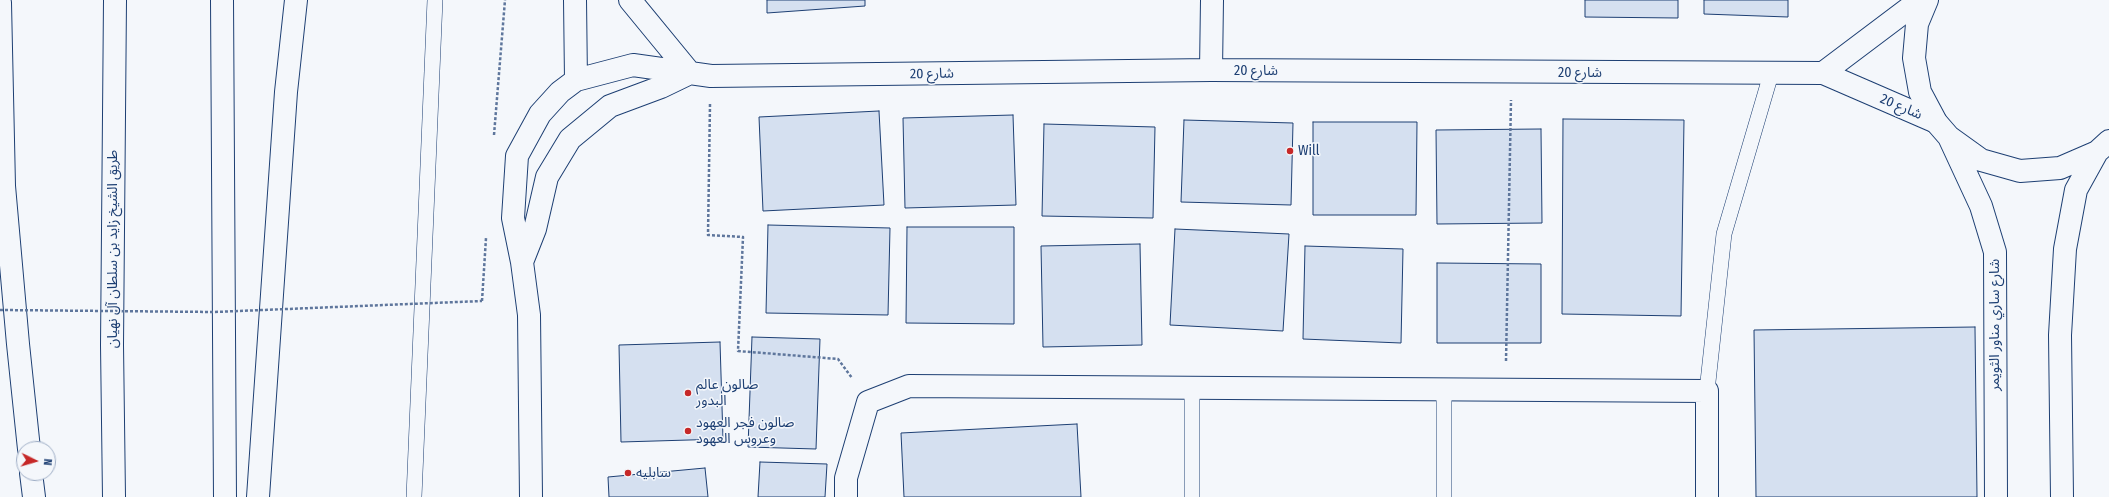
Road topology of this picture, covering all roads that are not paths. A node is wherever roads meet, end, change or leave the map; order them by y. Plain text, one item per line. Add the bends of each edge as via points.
1 (115, 0) edge
2 (222, 0) edge
3 (296, 0) edge
4 (434, 0) edge
5 (575, 0) edge
6 (630, 0) edge
7 (1212, 0) edge
8 (1920, 0) edge
9 (1927, 0) edge
10 (0, 3) edge
11 (1211, 70) junction
12 (690, 73) junction
13 (1823, 73) junction
14 (1771, 74) junction
15 (576, 80) junction
16 (1942, 130) junction
17 (2103, 147) edge
18 (522, 262) junction
19 (1192, 388) junction
20 (1444, 389) junction
21 (1707, 391) junction
22 (28, 441) edge
23 (33, 481) edge
24 (34, 497) edge
25 (114, 497) edge
26 (225, 497) edge
27 (258, 497) edge
28 (414, 497) edge
29 (530, 497) edge
30 (846, 497) edge
31 (1192, 497) edge
32 (1444, 497) edge
33 (1707, 497) edge
34 (1996, 497) edge
35 (2062, 497) edge

1 - 25 main road, طريق الشيخ زايد بن سلطان آل نهيان via 112,338
2 - 26 main road
3 - 27 main road via 286,92
4 - 28 lane
5 - 15 main road
6 - 12 main road
7 - 11 main road
8 - 13 main road
9 - 16 main road, شارع ساري مناور الثويمر via 1917,24 1914,58 1920,92
10 - 22 main road via 4,186
11 - 12 main road, شارع 20 via 711,76
11 - 14 main road, شارع 20
12 - 15 main road, شارع 20 via 633,65
12 - 18 main road via 661,88 610,106 570,139 547,177 535,229
13 - 14 main road, شارع 20
13 - 16 main road, شارع 20
14 - 21 lane via 1724,234
15 - 18 main road via 560,92 540,114 517,156 513,218
16 - 17 main road, شارع 20 via 1981,160 2020,171 2060,168
16 - 34 main road, شارع ساري مناور الثويمر via 1981,206 1995,252
17 - 35 main road via 2076,190 2065,249 2060,335
18 - 29 main road via 529,315
19 - 20 main road
19 - 30 main road via 909,386 868,402 846,478
19 - 31 lane
20 - 21 main road
20 - 32 lane
21 - 33 main road
23 - 24 main road

